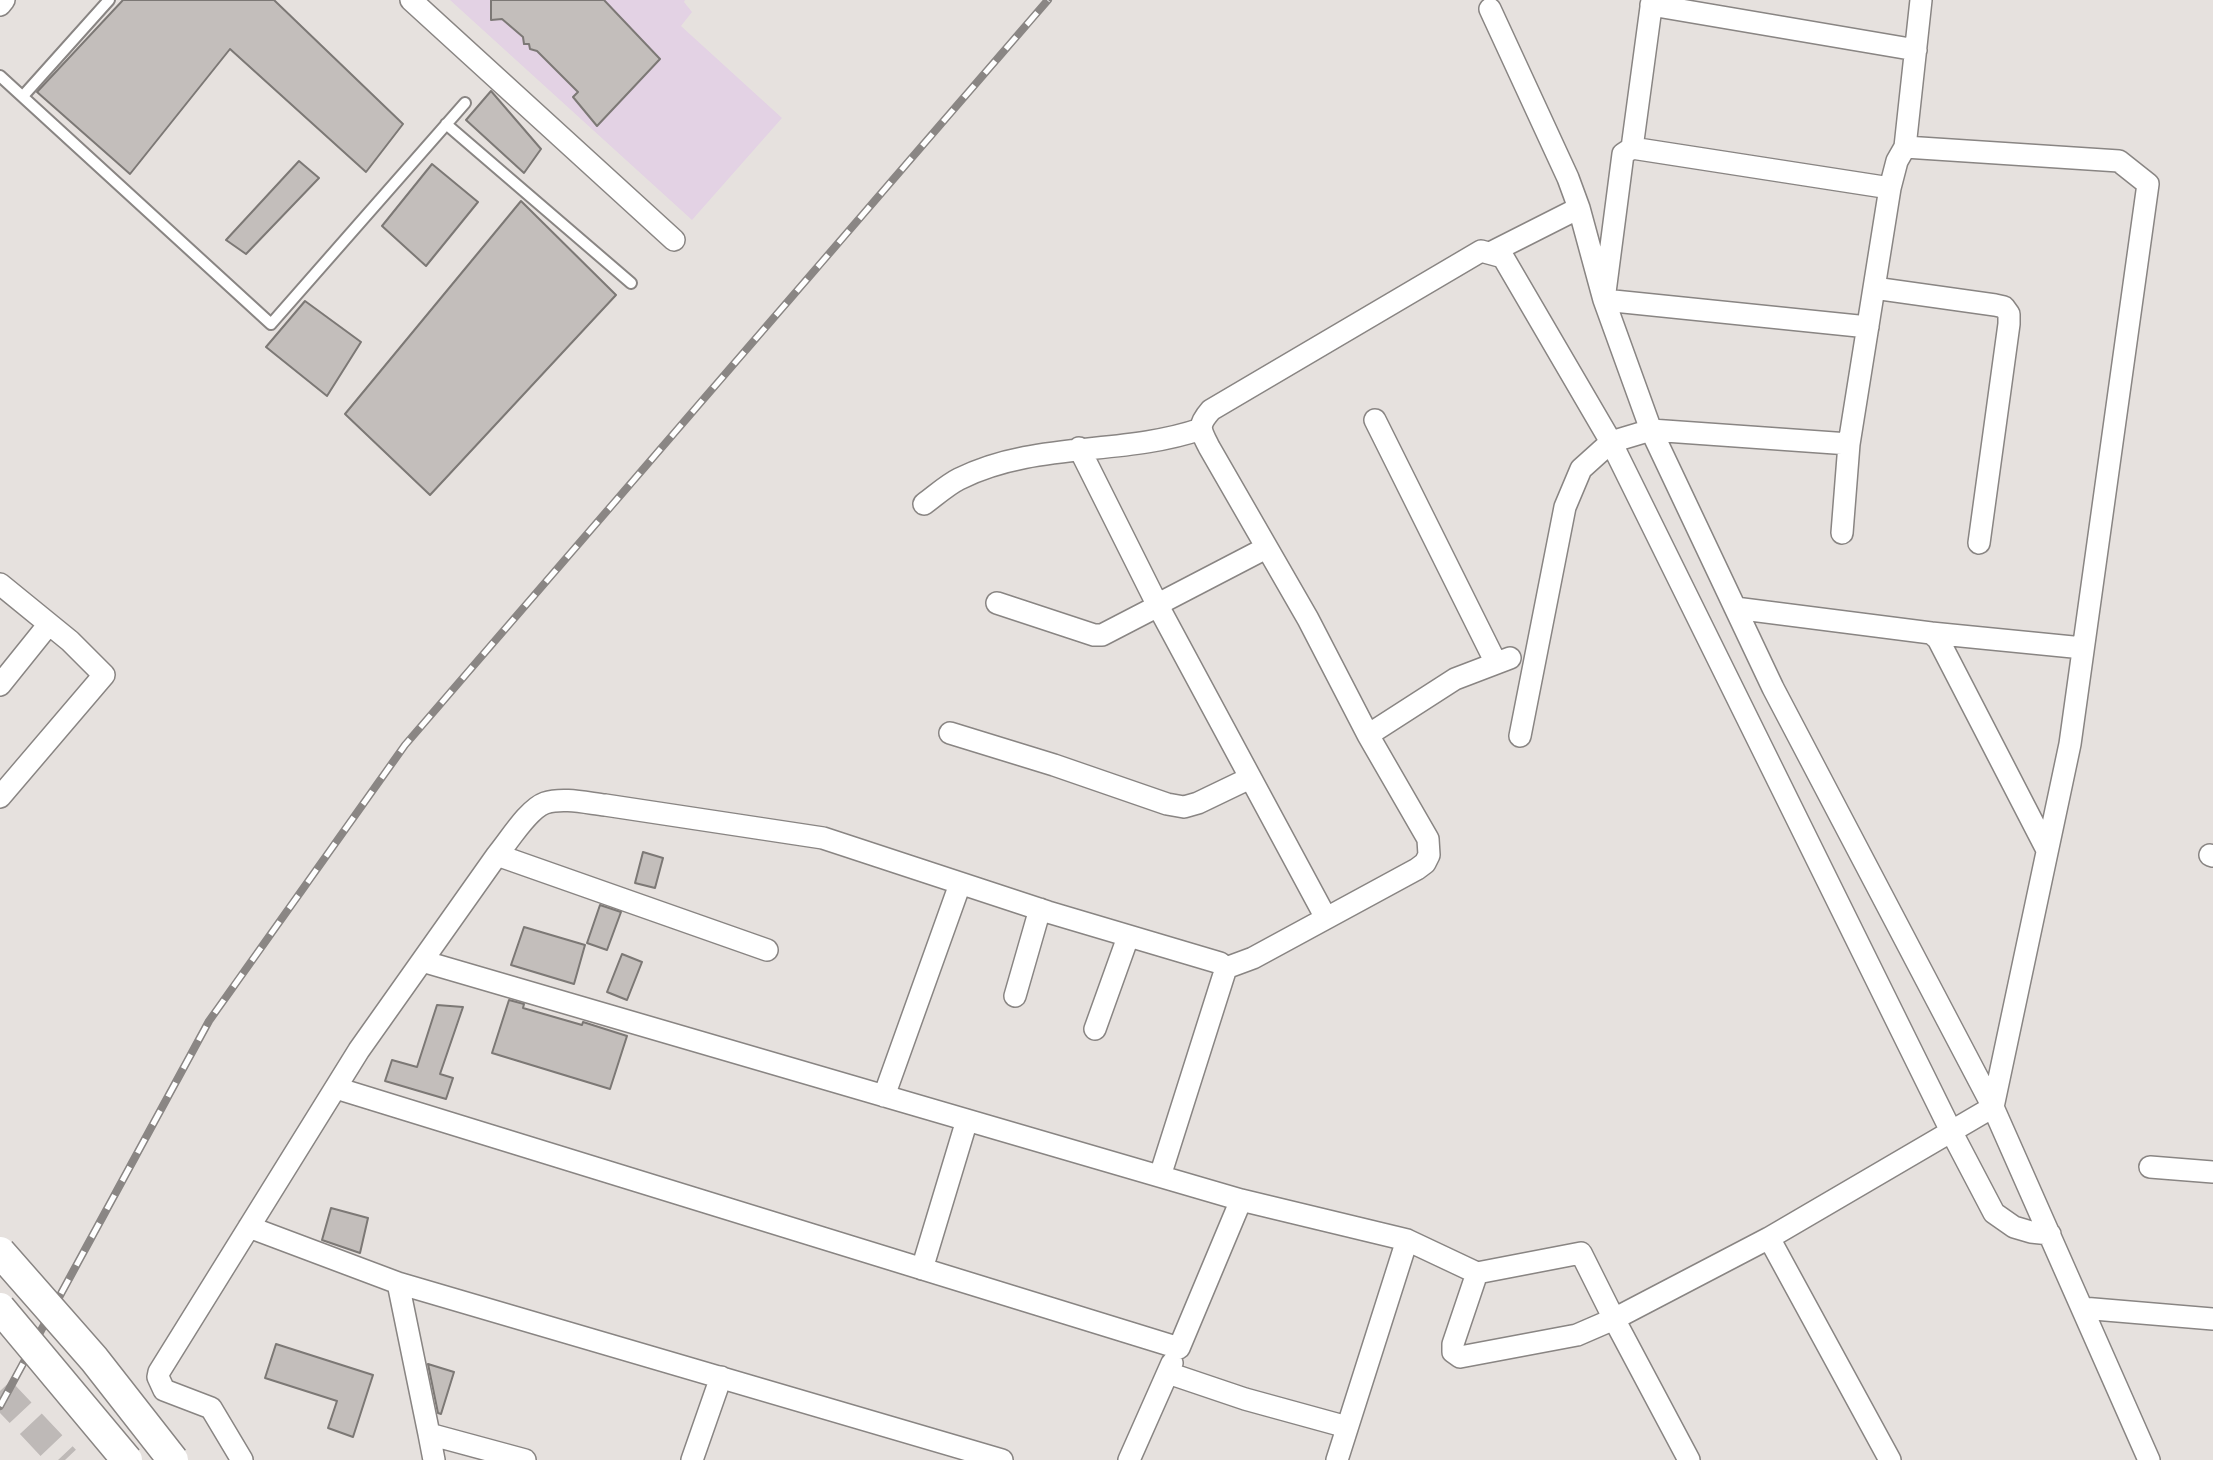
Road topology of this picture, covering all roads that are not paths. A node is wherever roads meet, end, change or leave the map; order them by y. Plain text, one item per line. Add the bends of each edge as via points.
1 (4, 0) edge
2 (109, 0) edge
3 (411, 0) edge
4 (1922, 0) edge
5 (1651, 3) edge
6 (0, 5) edge
7 (1490, 9) dead end
8 (1916, 50) junction
9 (0, 76) edge
10 (23, 96) junction
11 (465, 103) dead end
12 (446, 124) junction
13 (1905, 147) junction
14 (1632, 148) junction
15 (1890, 188) junction
16 (1579, 208) junction
17 (674, 240) dead end
18 (1490, 253) junction
19 (631, 283) dead end
20 (1874, 288) junction
21 (1604, 300) junction
22 (1868, 327) junction
23 (1374, 420) dead end
24 (1200, 429) junction
25 (1651, 430) junction
26 (1611, 442) junction
27 (1849, 444) junction
28 (1079, 448) junction
29 (924, 504) dead end
30 (1842, 533) dead end
31 (1979, 543) dead end
32 (1266, 548) junction
33 (0, 584) edge
34 (997, 603) dead end
35 (1158, 606) junction
36 (1735, 608) junction
37 (49, 624) junction
38 (1931, 633) junction
39 (2082, 648) junction
40 (0, 685) edge
41 (950, 733) dead end
42 (1368, 735) junction
43 (1520, 736) dead end
44 (1250, 778) junction
45 (0, 797) edge
46 (2047, 850) junction
47 (497, 855) junction
48 (960, 884) junction
49 (1040, 909) junction
50 (1326, 918) junction
51 (1128, 937) junction
52 (767, 950) dead end
53 (422, 961) junction
54 (1226, 968) junction
55 (1015, 996) dead end
56 (1095, 1029) dead end
57 (336, 1088) junction
58 (884, 1096) junction
59 (1993, 1107) junction
60 (967, 1120) junction
61 (1951, 1131) junction
62 (2150, 1167) dead end
63 (2213, 1172) edge
64 (1160, 1176) junction
65 (1241, 1200) junction
66 (249, 1227) junction
67 (2050, 1234) junction
68 (1769, 1238) junction
69 (1407, 1240) junction
70 (0, 1252) edge
71 (922, 1269) junction
72 (1477, 1273) junction
73 (398, 1283) junction
74 (0, 1308) edge
75 (2082, 1308) junction
76 (1615, 1319) junction
77 (2213, 1319) edge
78 (1179, 1348) junction
79 (1168, 1373) junction
80 (721, 1377) junction
81 (1347, 1427) junction
82 (429, 1434) junction
83 (127, 1460) edge
84 (173, 1460) edge
85 (242, 1460) edge
86 (434, 1460) edge
87 (525, 1460) edge
88 (692, 1460) edge
89 (1002, 1460) edge
90 (1129, 1460) edge
91 (1337, 1460) edge
92 (1689, 1460) edge
93 (1890, 1460) edge
94 (2149, 1460) edge

1 - 6 street
2 - 10 lane
3 - 17 street
4 - 8 street
5 - 8 street
5 - 14 street
7 - 16 street
8 - 13 street
9 - 10 lane
10 - 12 lane via 271,324
11 - 12 lane
12 - 19 lane
13 - 15 street
13 - 39 street via 2119,161 2148,184
14 - 15 street
14 - 21 street via 1623,155
15 - 20 street
16 - 18 street
16 - 21 street
18 - 24 street via 1481,251 1211,410
18 - 26 street via 1503,257
20 - 22 street
20 - 31 street via 1994,305 2009,314
21 - 22 street
21 - 25 street
22 - 27 street
23 - 42 street via 1503,661 1455,679
24 - 28 street via 1160,440
24 - 32 street
25 - 26 street
25 - 27 street
25 - 36 street
26 - 43 street via 1581,469 1565,508
26 - 61 street
27 - 30 street
28 - 29 street via 1028,456 958,479
28 - 35 street
32 - 35 street
32 - 42 street
33 - 37 street
34 - 35 street via 1094,635
35 - 44 street
36 - 38 street
36 - 59 street
37 - 40 street
37 - 45 street via 104,675
38 - 39 street
38 - 46 street
39 - 46 street via 2070,744
41 - 44 street via 1184,807
42 - 50 street via 1428,839 1429,855 1417,869
44 - 50 street
46 - 59 street
47 - 48 street via 536,809 550,802 574,802 823,838
47 - 52 street
47 - 53 street
48 - 49 street
48 - 58 street
49 - 51 street
49 - 55 street
50 - 54 street
51 - 54 street
51 - 56 street
53 - 57 street
53 - 58 street
54 - 64 street
57 - 66 street
57 - 71 street
58 - 60 street
59 - 61 street
59 - 67 street
60 - 64 street
60 - 71 street
61 - 67 street via 1994,1213 2014,1227
61 - 68 street
62 - 63 street
64 - 65 street
65 - 69 street
65 - 78 street
66 - 73 street
66 - 85 street via 158,1377 163,1390 211,1408
67 - 75 street
68 - 76 street
68 - 93 street
69 - 72 street
69 - 81 street
70 - 84 main road, bridge via 94,1359
71 - 78 street
72 - 76 street via 1581,1253
72 - 76 street via 1453,1344 1453,1352 1460,1357 1577,1335
73 - 80 street
73 - 82 street
74 - 83 main road, bridge
75 - 77 street
75 - 94 street
76 - 92 street
78 - 79 street
79 - 81 street
79 - 90 street
80 - 88 street
80 - 89 street
81 - 91 street
82 - 86 street
82 - 87 street

